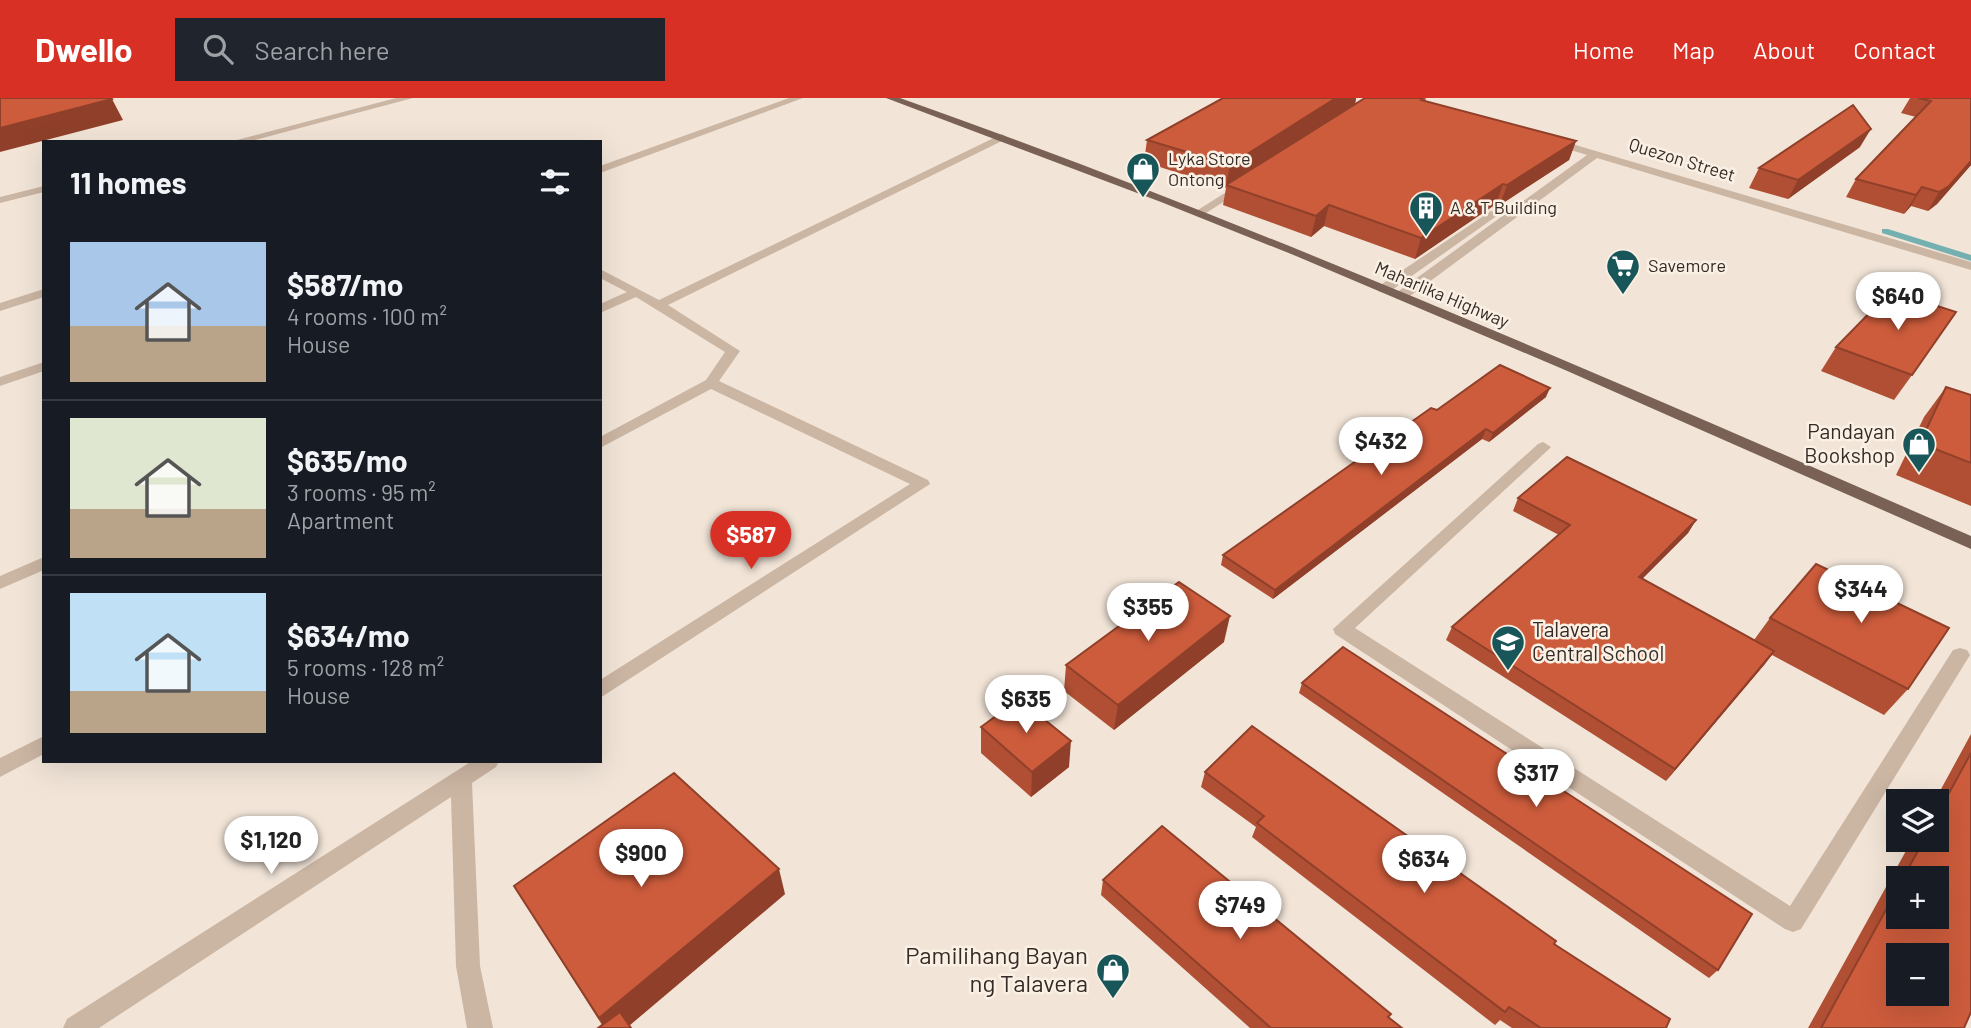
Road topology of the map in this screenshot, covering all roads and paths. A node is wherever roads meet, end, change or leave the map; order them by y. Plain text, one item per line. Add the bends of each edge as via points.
1 (408, 98) edge
2 (797, 98) edge
3 (891, 98) edge
4 (1002, 137) junction
5 (1545, 139) edge
6 (242, 140) edge
7 (1597, 153) junction
8 (602, 169) edge
9 (1254, 177) edge
10 (42, 190) edge
11 (0, 200) edge
12 (1199, 213) junction
13 (1495, 213) edge
14 (1971, 266) edge
15 (602, 273) edge
16 (1384, 289) junction
17 (637, 292) junction
18 (42, 294) edge
19 (1401, 296) junction
20 (658, 305) junction
21 (0, 307) edge
22 (602, 308) edge
23 (42, 367) edge
24 (0, 382) edge
25 (711, 383) junction
26 (602, 442) edge
27 (1543, 447) dead end
28 (1971, 543) edge
29 (42, 564) edge
30 (0, 583) edge
31 (1960, 655) dead end
32 (602, 689) edge
33 (42, 745) edge
34 (486, 763) edge
35 (0, 768) edge
36 (461, 780) junction
37 (76, 1028) edge
38 (480, 1028) edge

1 - 6 street
2 - 8 street
3 - 4 main road, Maharlika Highway
4 - 12 main road, Maharlika Highway
4 - 20 street
5 - 7 street, Quezon Street
7 - 14 street, Quezon Street
7 - 19 street
9 - 12 street
10 - 11 street
12 - 16 main road, Maharlika Highway
13 - 16 street
15 - 17 street
16 - 19 main road, Maharlika Highway
17 - 20 street
17 - 22 street
18 - 21 street
19 - 28 main road, Maharlika Highway
20 - 25 street via 733,351
23 - 24 street
25 - 26 street
25 - 32 street via 922,484
27 - 31 street via 1342,629 1793,921
29 - 30 street
33 - 35 street
34 - 36 street
36 - 37 street
36 - 38 street via 468,966

